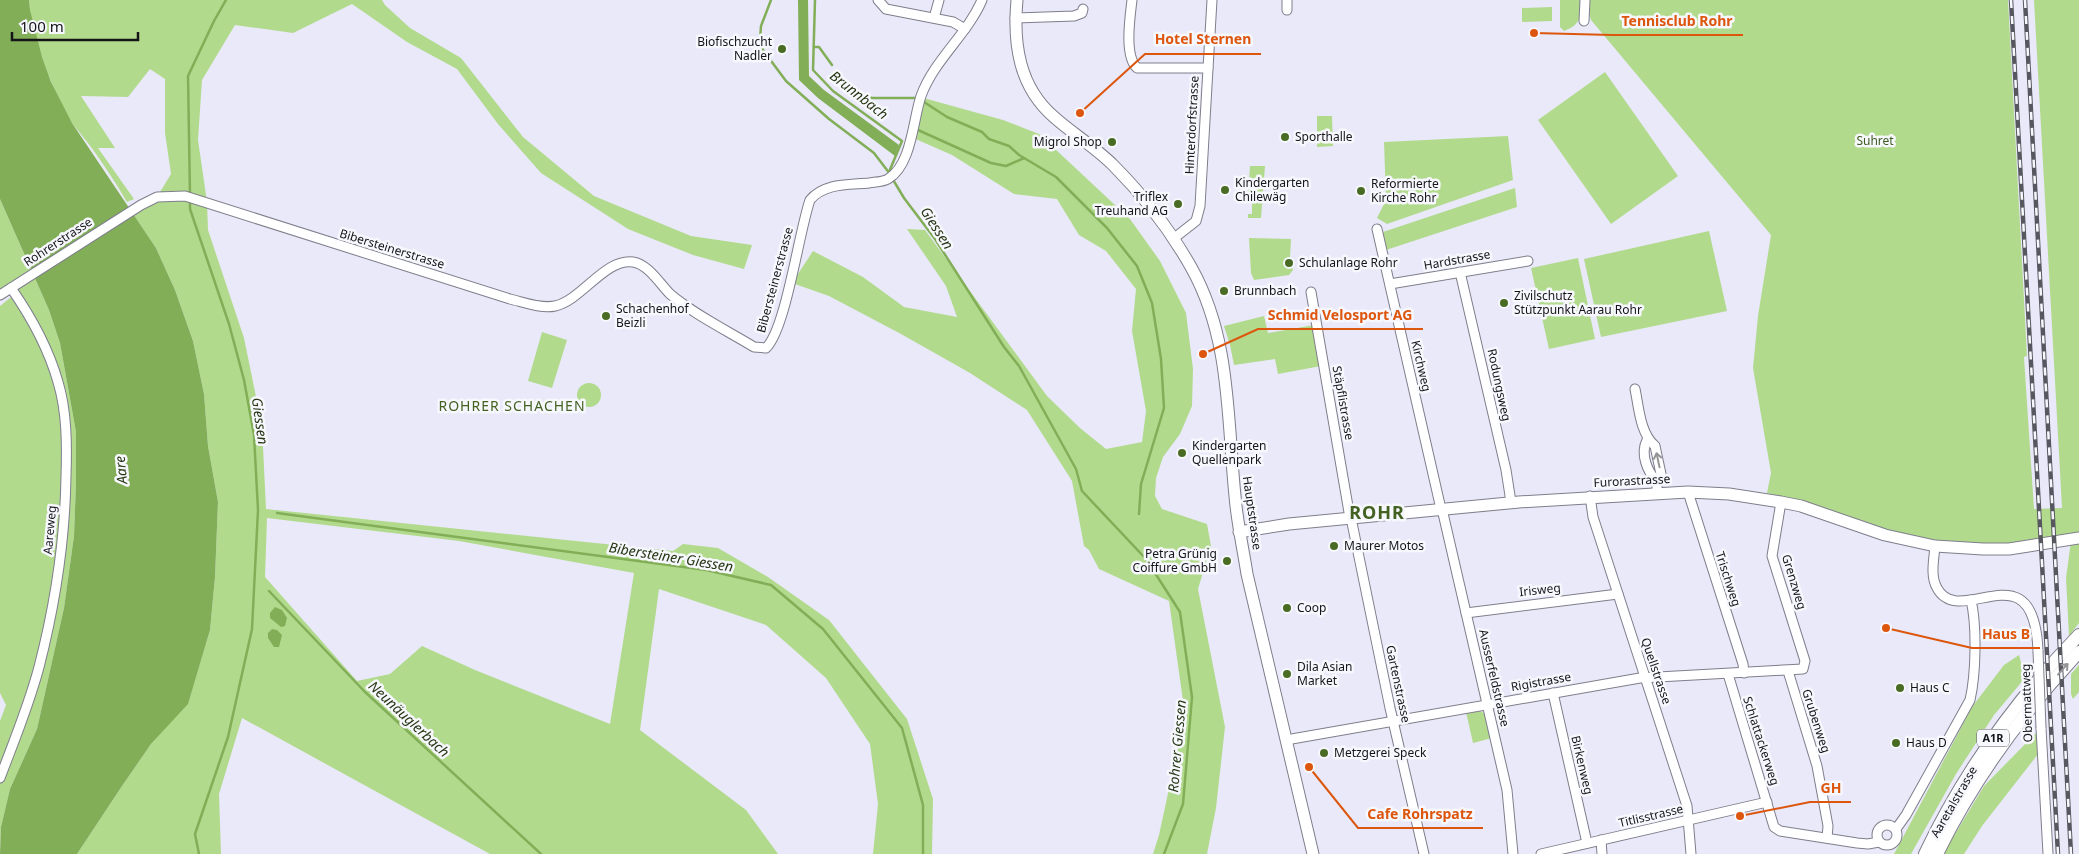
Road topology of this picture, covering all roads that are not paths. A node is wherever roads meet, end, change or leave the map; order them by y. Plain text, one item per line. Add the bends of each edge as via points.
1 (878, 0) edge
2 (938, 0) edge
3 (982, 0) edge
4 (1017, 0) edge
5 (1132, 0) edge
6 (1212, 0) edge
7 (1288, 0) edge
8 (1585, 0) edge
9 (1083, 9) dead end
10 (1287, 10) dead end
11 (934, 18) junction
12 (1015, 18) junction
13 (1584, 21) dead end
14 (965, 28) junction
15 (1208, 68) junction
16 (131, 211) joint
17 (1377, 229) dead end
18 (1173, 239) junction
19 (1528, 261) dead end
20 (1460, 272) junction
21 (1390, 284) junction
22 (13, 287) junction
23 (1311, 292) dead end
24 (0, 295) edge
25 (1635, 389) dead end
26 (1657, 488) junction
27 (1688, 492) junction
28 (1590, 496) junction
29 (1511, 502) junction
30 (1781, 502) junction
31 (1442, 509) junction
32 (1350, 518) junction
33 (1240, 532) junction
34 (2079, 538) edge
35 (1934, 546) junction
36 (1618, 594) junction
37 (1971, 600) junction
38 (1466, 613) junction
39 (2079, 635) edge
40 (2079, 652) edge
41 (1803, 669) joint
42 (1788, 671) junction
43 (1744, 673) junction
44 (1728, 674) junction
45 (1646, 678) junction
46 (1553, 693) junction
47 (1488, 704) junction
48 (1392, 721) junction
49 (1286, 740) junction
50 (0, 778) edge
51 (1768, 802) junction
52 (1689, 820) junction
53 (1896, 829) junction
54 (1827, 838) junction
55 (1601, 840) junction
56 (1587, 844) junction
57 (1884, 847) edge
58 (1313, 854) edge
59 (1424, 854) edge
60 (1513, 854) edge
61 (1541, 854) edge
62 (1602, 854) edge
63 (1691, 854) edge
64 (1925, 854) edge
65 (1938, 854) edge
66 (2048, 854) edge

1 - 11 street via 886,9
2 - 11 street
3 - 14 street, Bibersteinerstrasse
4 - 12 main road, Hauptstrasse
5 - 15 street via 1130,40 1132,60 1137,68
6 - 15 street, Hinterdorfstrasse
7 - 10 street
8 - 13 street
9 - 12 street via 1082,13 1074,16
11 - 14 street
12 - 18 main road, Hauptstrasse via 1020,64 1035,95 1055,118 1112,165 1147,202
14 - 16 street, Bibersteinerstrasse via 925,86 911,137 901,164 892,176 883,181 832,186 816,193 810,200 780,318 766,348 761,349 691,310 634,262 611,267 567,301 554,306 539,305 396,264 185,196 157,197
15 - 18 street, Hinterdorfstrasse via 1200,206 1196,222
16 - 22 street, Rohrerstrasse
17 - 21 street, Kirchweg
18 - 33 main road, Hauptstrasse via 1198,280 1216,327 1226,380
19 - 20 street, Hardstrasse
20 - 21 street, Hardstrasse
20 - 29 street, Rodungsweg
21 - 31 street, Kirchweg
22 - 24 street, Rohrerstrasse
22 - 50 street, Aareweg via 40,333 58,384 64,418 66,485 61,554 52,613 26,709
23 - 32 street, Stäpflistrasse
25 - 26 street via 1648,440 1655,446 1661,474
26 - 27 main road, Furorastrasse
26 - 28 main road, Furorastrasse
27 - 30 main road, Furorastrasse
27 - 43 street, Trischweg
28 - 29 main road, Furorastrasse
28 - 36 street, Quellstrasse via 1593,517
29 - 31 main road, Furorastrasse
30 - 35 main road, Furorastrasse via 1885,535
30 - 41 street, Grenzweg via 1772,556 1805,661
31 - 32 main road, Furorastrasse
31 - 38 street, Ausserfeldstrasse
32 - 33 main road, Furorastrasse
32 - 48 street, Gartenstrasse
33 - 49 main road, Hauptstrasse
34 - 35 main road, Furorastrasse via 2020,547
35 - 37 street, Obermattweg via 1936,587 1949,600
36 - 38 street, Irisweg
36 - 45 street, Quellstrasse
37 - 53 street via 1974,679 1970,700
37 - 66 street, Obermattweg, bridge via 2004,594 2020,601 2027,607 2037,630
38 - 47 street, Ausserfeldstrasse
39 - 64 highway, Aaretalstrasse / A1R via 2028,692 1994,737
65 -> 40 highway, Aaretalstrasse / A1R via 1961,810 1994,759 2025,715
41 - 42 street, Rigistrasse
42 - 43 street, Rigistrasse
42 - 54 street, Grubenweg via 1820,780
43 - 44 street, Rigistrasse
44 - 45 street, Rigistrasse
44 - 51 street, Schlattackerweg
45 - 46 street, Rigistrasse
45 - 52 street, Quellstrasse via 1688,806
46 - 47 street, Rigistrasse
46 - 56 street, Birkenweg
47 - 48 street, Rigistrasse
47 - 60 street, Ausserfeldstrasse via 1506,790
48 - 49 street, Rigistrasse
48 - 59 street, Gartenstrasse
49 - 58 main road, Hauptstrasse
51 - 52 street, Titlisstrasse
51 - 54 street, Schlattackerweg via 1774,827 1780,831
52 - 55 street, Titlisstrasse
52 - 63 street, Quellstrasse
53 - 57 street via 1896,841
53 - 57 street via 1891,825 1881,826 1877,834
54 - 57 street, Schlattackerweg
55 - 56 street, Titlisstrasse
55 - 62 street
56 - 61 street, Titlisstrasse

